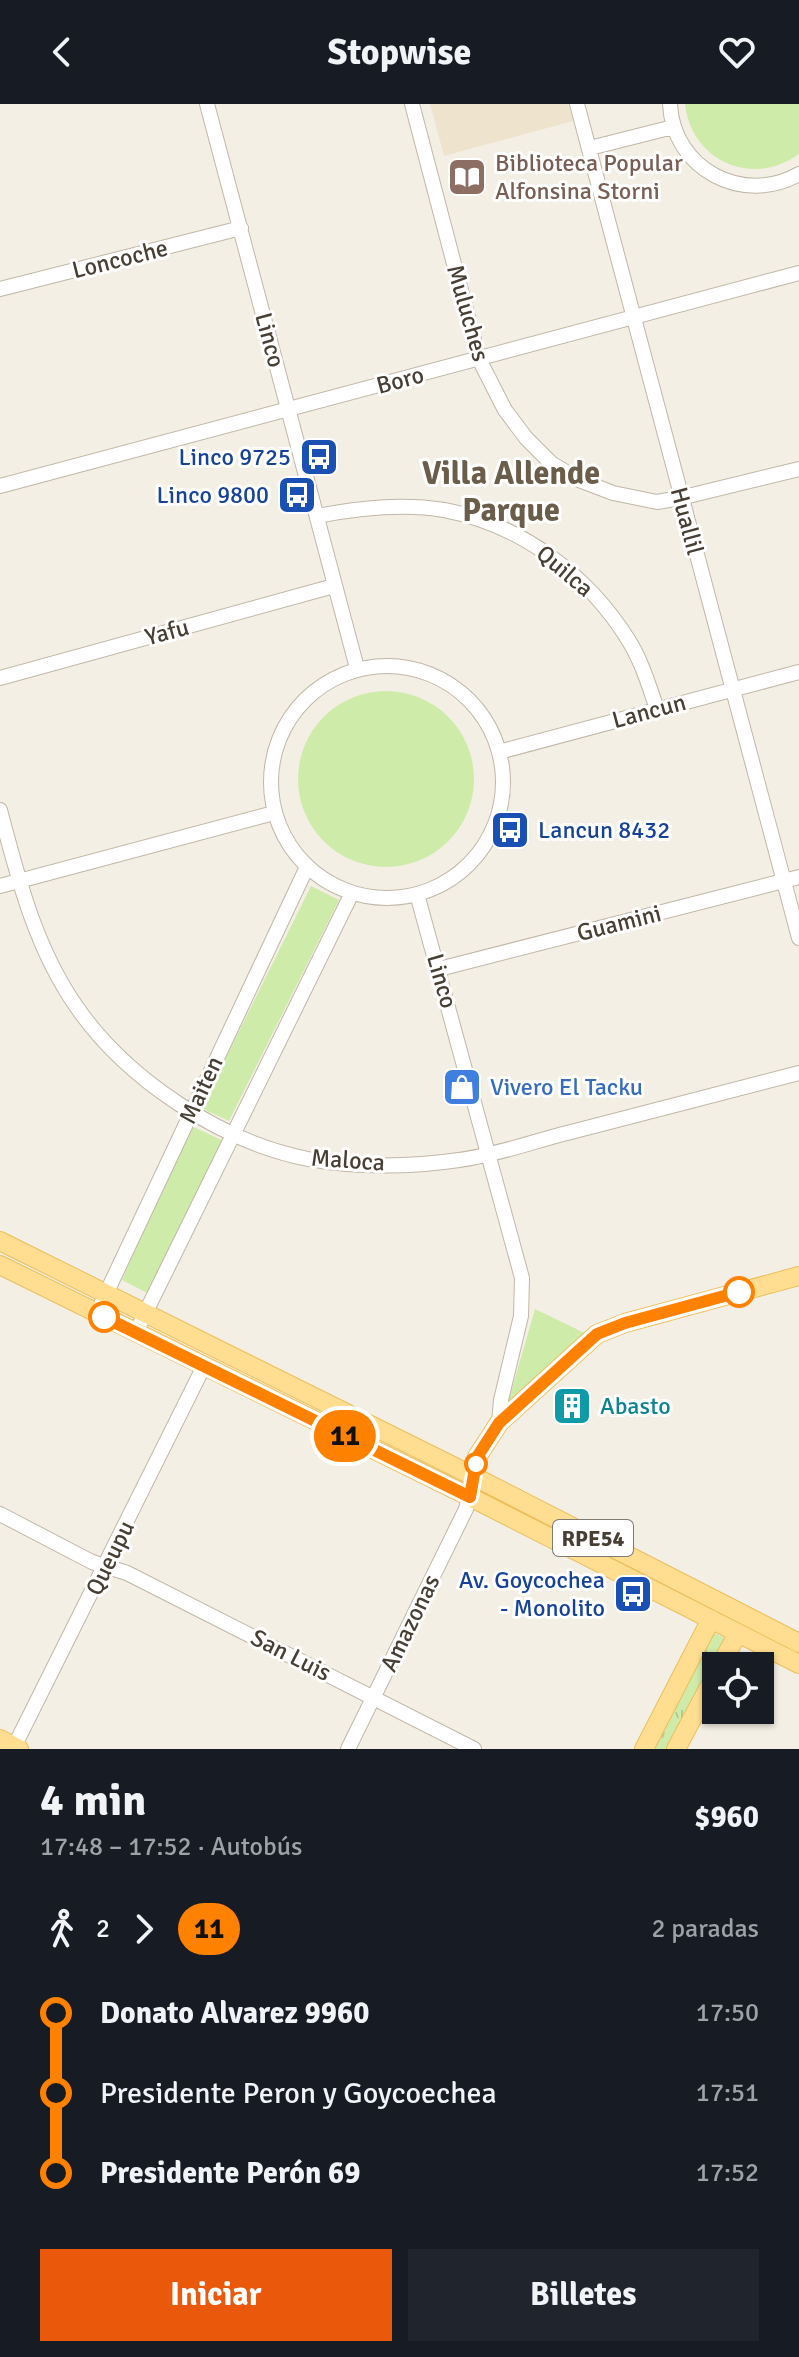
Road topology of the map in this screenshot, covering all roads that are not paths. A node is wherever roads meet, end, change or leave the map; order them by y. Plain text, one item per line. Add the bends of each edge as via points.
1 (207, 104) edge
2 (412, 104) edge
3 (577, 104) edge
4 (670, 104) edge
5 (673, 127) junction
6 (590, 148) junction
7 (799, 174) edge
8 (241, 228) junction
9 (799, 273) edge
10 (0, 289) edge
11 (633, 316) junction
12 (479, 359) junction
13 (288, 409) junction
14 (799, 469) edge
15 (0, 486) edge
16 (680, 498) junction
17 (317, 516) junction
18 (334, 586) junction
19 (357, 668) junction
20 (799, 672) edge
21 (0, 678) edge
22 (732, 689) junction
23 (657, 709) junction
24 (499, 752) junction
25 (0, 810) edge
26 (274, 813) junction
27 (307, 867) junction
28 (792, 879) edge
29 (18, 881) junction
30 (0, 886) edge
31 (352, 893) junction
32 (417, 894) junction
33 (799, 938) edge
34 (439, 969) junction
35 (799, 1073) edge
36 (190, 1111) junction
37 (233, 1133) junction
38 (489, 1154) junction
39 (0, 1241) edge
40 (0, 1265) edge
41 (799, 1276) edge
42 (107, 1295) junction
43 (97, 1313) junction
44 (144, 1314) junction
45 (136, 1332) junction
46 (204, 1366) junction
47 (499, 1423) junction
48 (473, 1476) junction
49 (470, 1497) junction
50 (0, 1514) edge
51 (106, 1566) junction
52 (731, 1622) junction
53 (799, 1643) edge
54 (724, 1652) edge
55 (799, 1664) edge
56 (374, 1696) junction
57 (702, 1700) edge
58 (12, 1746) edge
59 (348, 1749) edge
60 (474, 1749) edge
61 (644, 1749) edge
62 (676, 1749) edge

1 - 8 street, Linco
2 - 12 street, Muluches
3 - 6 street, Huallil
4 - 5 street
5 - 6 street
5 - 7 street via 694,161 728,182 769,186
6 - 11 street, Huallil
8 - 10 street, Loncoche
8 - 13 street, Linco
9 - 11 street, Boro
11 - 12 street, Boro
11 - 16 street, Huallil
12 - 13 street, Boro
12 - 16 street, Muluches via 505,410 551,463 623,496 657,502
13 - 15 street, Boro
13 - 17 street, Linco
14 - 16 street
16 - 22 street, Huallil
17 - 18 street, Linco
17 - 23 street, Quilca via 370,508 444,510 490,523 530,543 566,568 608,610 642,666
18 - 19 street, Linco
18 - 21 street, Yafu
19 - 24 street via 415,669 444,681 469,699
19 - 26 street via 326,683 285,726 270,783
20 - 22 street, Lancun
22 - 23 street, Lancun
22 - 28 street, Huallil
23 - 24 street, Lancun
24 - 32 street via 501,804 486,841 461,871
25 - 29 street, Maloca
26 - 27 street
26 - 29 street
27 - 31 street
27 - 36 street, Maiten
28 - 33 street, Huallil
28 - 34 street, Guamini
29 - 30 street
29 - 36 street, Maloca via 38,936 83,1017 148,1083
31 - 32 street via 383,898
31 - 37 street, Maiten
32 - 34 street, Linco
34 - 38 street, Linco
35 - 38 street, Maloca
36 - 37 street, Maloca
36 - 42 street, Maiten
37 - 38 street, Maloca via 287,1154 334,1163 433,1162
37 - 44 street, Maiten
38 - 47 street, Linco via 523,1287
39 - 42 main road, RPE54
40 - 43 main road, RPE54
41 - 47 main road via 608,1328
42 - 43 street, Maiten
42 - 44 main road, RPE54
43 - 45 main road, RPE54
44 - 45 street, Maiten
44 - 48 main road, RPE54
45 - 46 main road, RPE54
46 - 49 main road, RPE54
46 - 51 street, Queupu
47 - 48 main road via 477,1457
48 - 49 street, Amazonas
48 - 52 main road, RPE54 via 714,1600
49 - 52 main road, RPE54
49 - 56 street, Amazonas
50 - 51 street, San Luis
51 - 56 street, San Luis
51 - 58 street, Queupu
52 - 53 main road, RPE54
52 - 54 main road
52 - 55 main road, RPE54
52 - 61 main road
56 - 59 street, Amazonas
56 - 60 street, San Luis
57 - 62 main road

